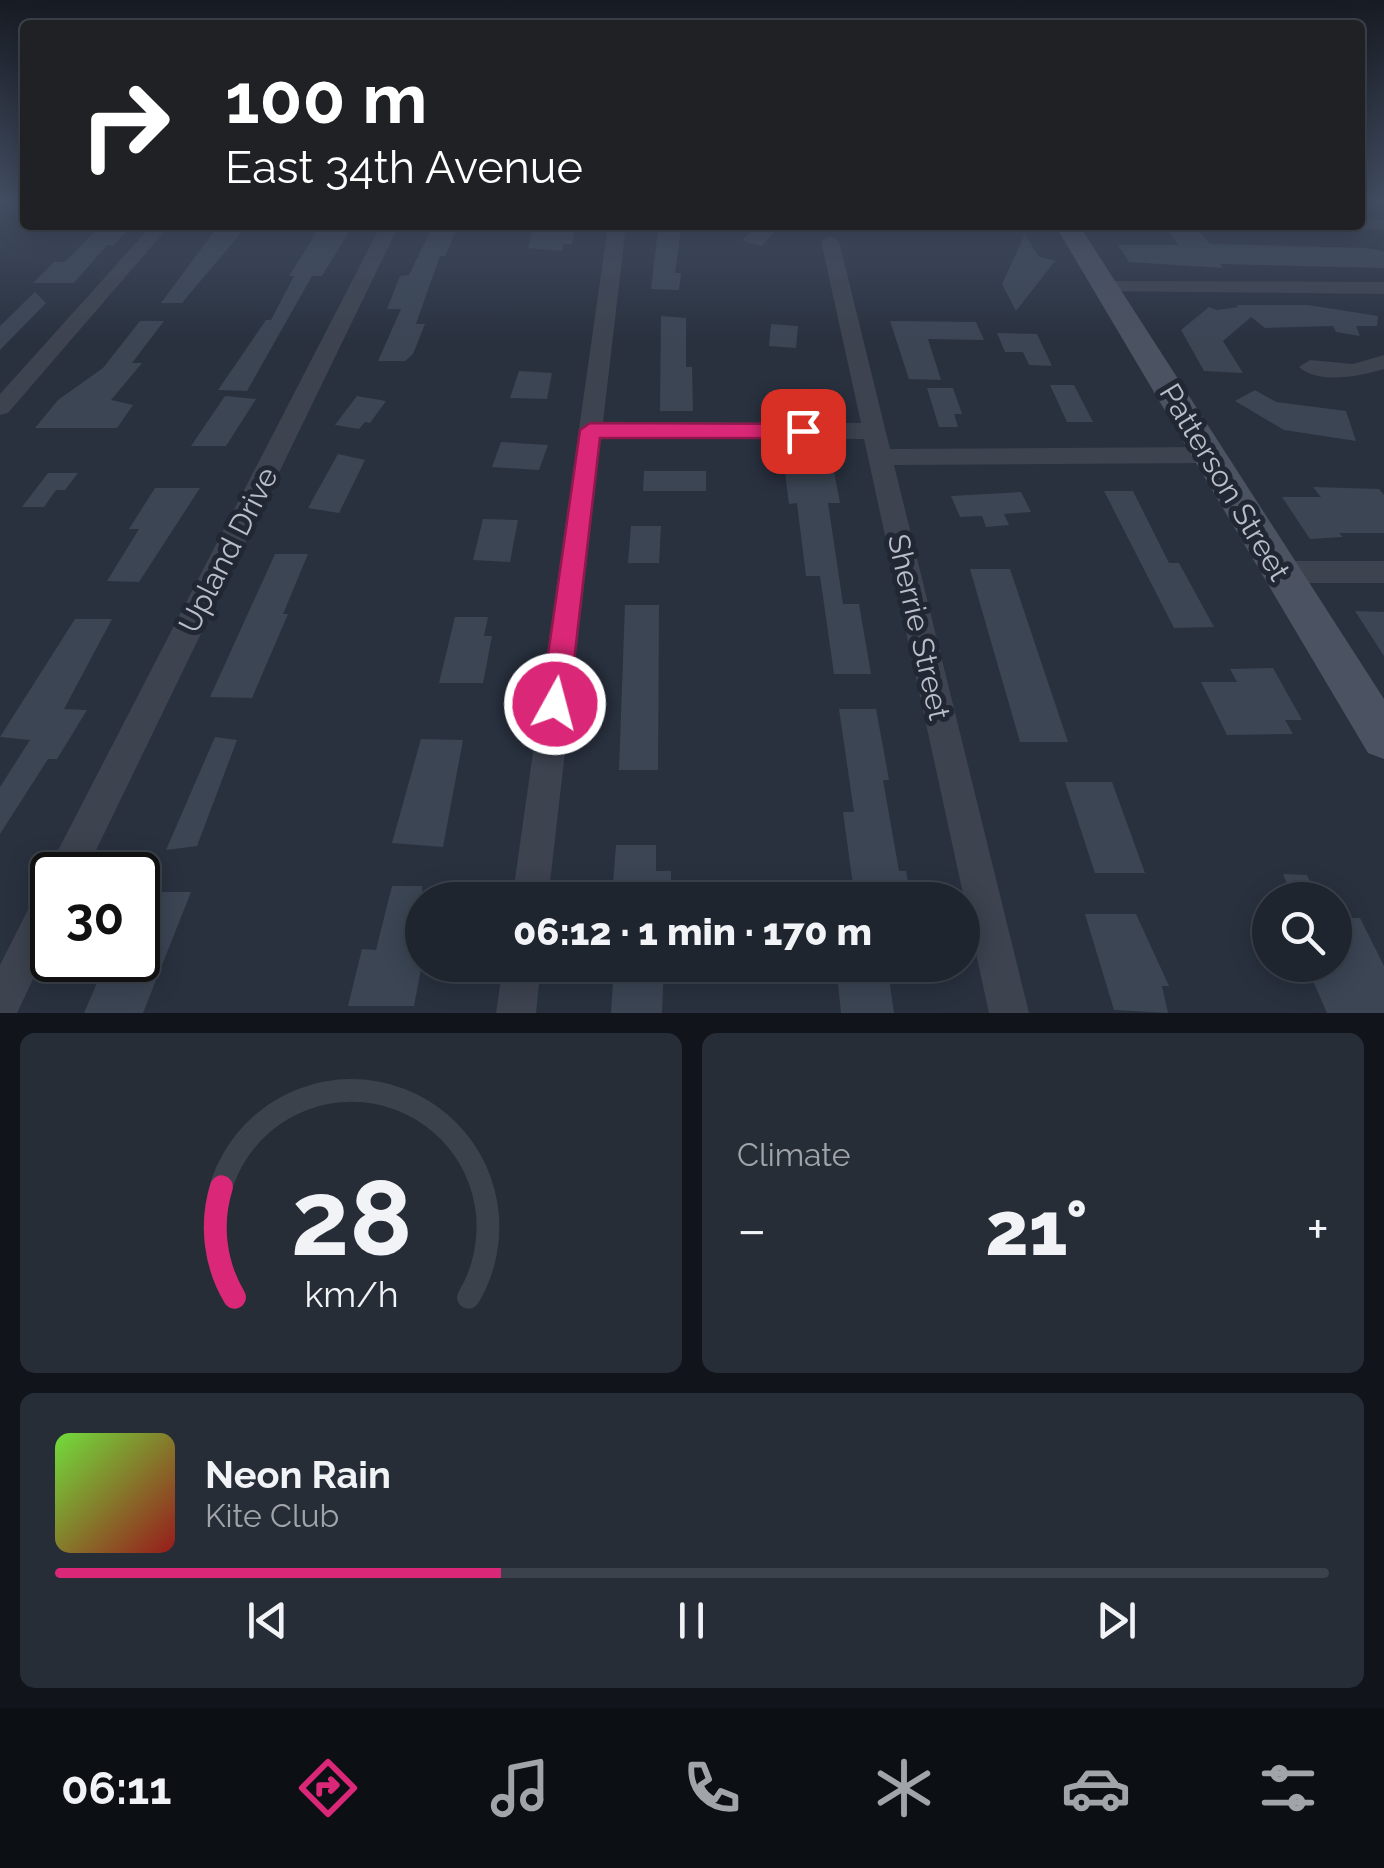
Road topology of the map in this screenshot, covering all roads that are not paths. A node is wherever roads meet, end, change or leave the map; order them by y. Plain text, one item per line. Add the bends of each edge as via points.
1 (141, 248) edge
2 (378, 248) edge
3 (614, 248) edge
4 (832, 248) edge
5 (1082, 248) edge
6 (1106, 287) junction
7 (1375, 287) edge
8 (1384, 308) edge
9 (1384, 362) edge
10 (1310, 367) dead end
11 (0, 408) edge
12 (590, 430) junction
13 (877, 444) junction
14 (1209, 455) junction
15 (1279, 572) junction
16 (1384, 572) edge
17 (1384, 738) edge
18 (77, 852) edge
19 (532, 882) edge
20 (30, 945) edge
21 (520, 982) edge
22 (0, 1006) edge
23 (516, 1013) edge
24 (1009, 1013) edge

1 - 11 street
2 - 18 street, Upland Drive
3 - 12 street
4 - 13 street, Sherrie Street
5 - 6 street, Patterson Street
6 - 7 street
6 - 14 street, Patterson Street
7 - 8 street
9 - 10 street via 1354,371
12 - 13 street
12 - 19 street
13 - 14 street
13 - 24 street, Sherrie Street
14 - 15 street, Patterson Street
15 - 16 street
15 - 17 street, Patterson Street
20 - 22 street
21 - 23 street

